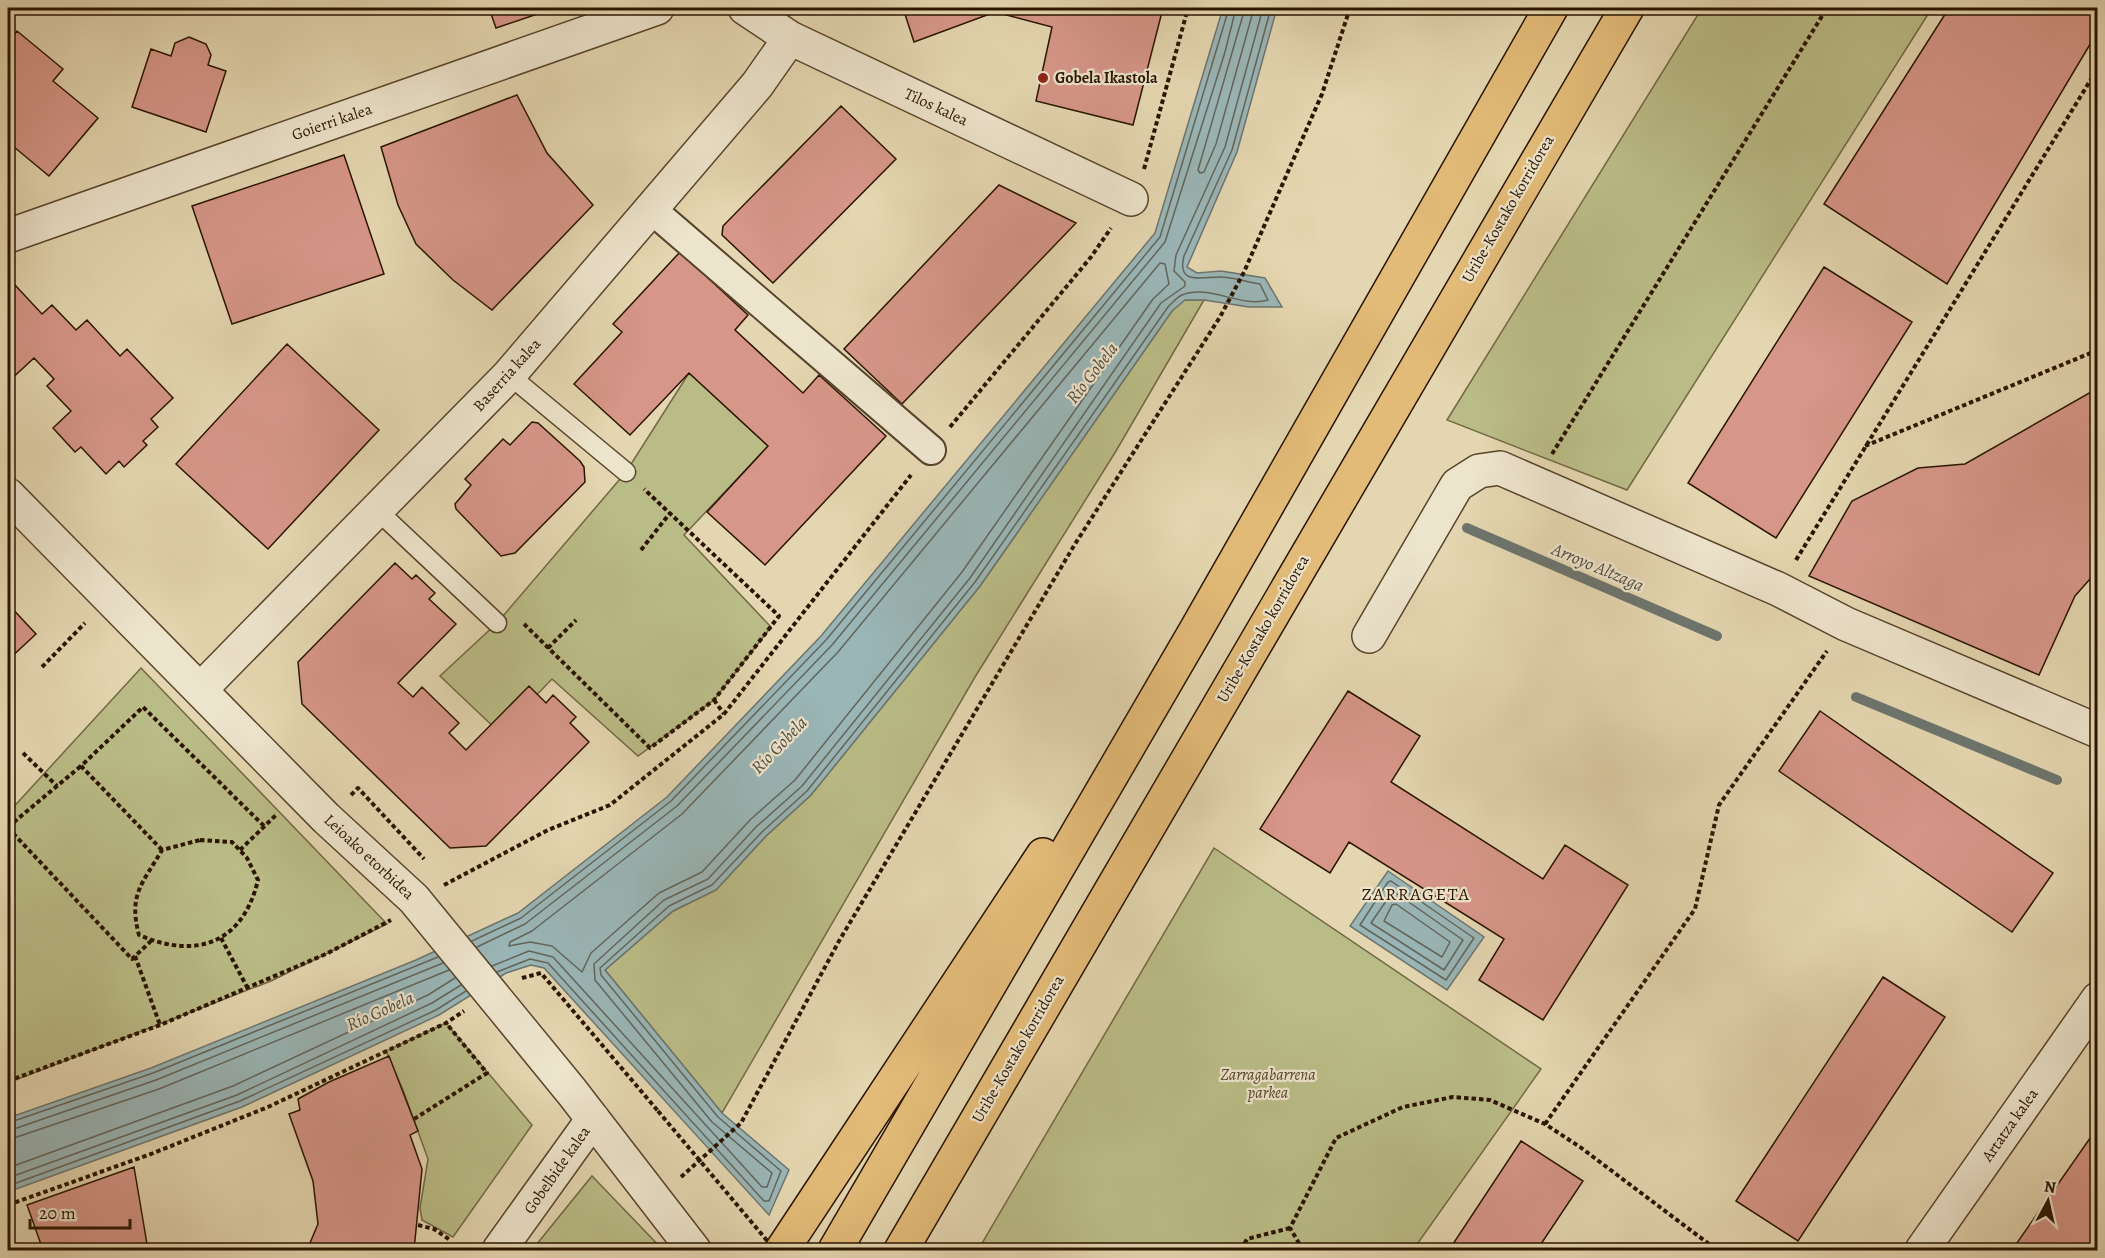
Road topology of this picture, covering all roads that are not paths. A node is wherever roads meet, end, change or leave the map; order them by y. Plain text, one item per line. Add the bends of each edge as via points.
1 (657, 8) edge
2 (745, 8) edge
3 (1551, 8) edge
4 (1627, 8) edge
5 (790, 38) junction
6 (1131, 200) road end
7 (651, 209) junction
8 (8, 236) edge
9 (509, 375) junction
10 (931, 450) road end
11 (626, 472) road end
12 (8, 495) edge
13 (378, 511) junction
14 (497, 623) dead end
15 (1196, 630) junction
16 (1369, 636) dead end
17 (200, 690) junction
18 (2097, 731) edge
19 (2097, 999) edge
20 (593, 1119) junction
21 (500, 1251) edge
22 (694, 1251) edge
23 (782, 1251) edge
24 (836, 1251) edge
25 (901, 1251) edge
26 (1922, 1251) edge

1 - 8 street, Goierri kalea
2 - 5 street, Tilos kalea
3 - 15 highway
4 - 25 highway, Uribe-Kostako korridorea
5 - 6 street, Tilos kalea
5 - 7 street, Baserria kalea via 758,85
7 - 9 street, Baserria kalea
7 - 10 street
9 - 11 lane
9 - 13 street, Baserria kalea
12 - 17 street, Leioako etorbidea
13 - 14 lane
13 - 17 street, Baserria kalea
15 - 23 highway via 988,935
15 - 24 highway
16 - 18 street via 1457,485 1479,471 1500,468 1778,589 1846,624
17 - 20 street, Leioako etorbidea via 300,791 427,893 492,993
19 - 26 street, Artatza kalea
20 - 21 street, Gobelbide kalea
20 - 22 street, Leioako etorbidea

